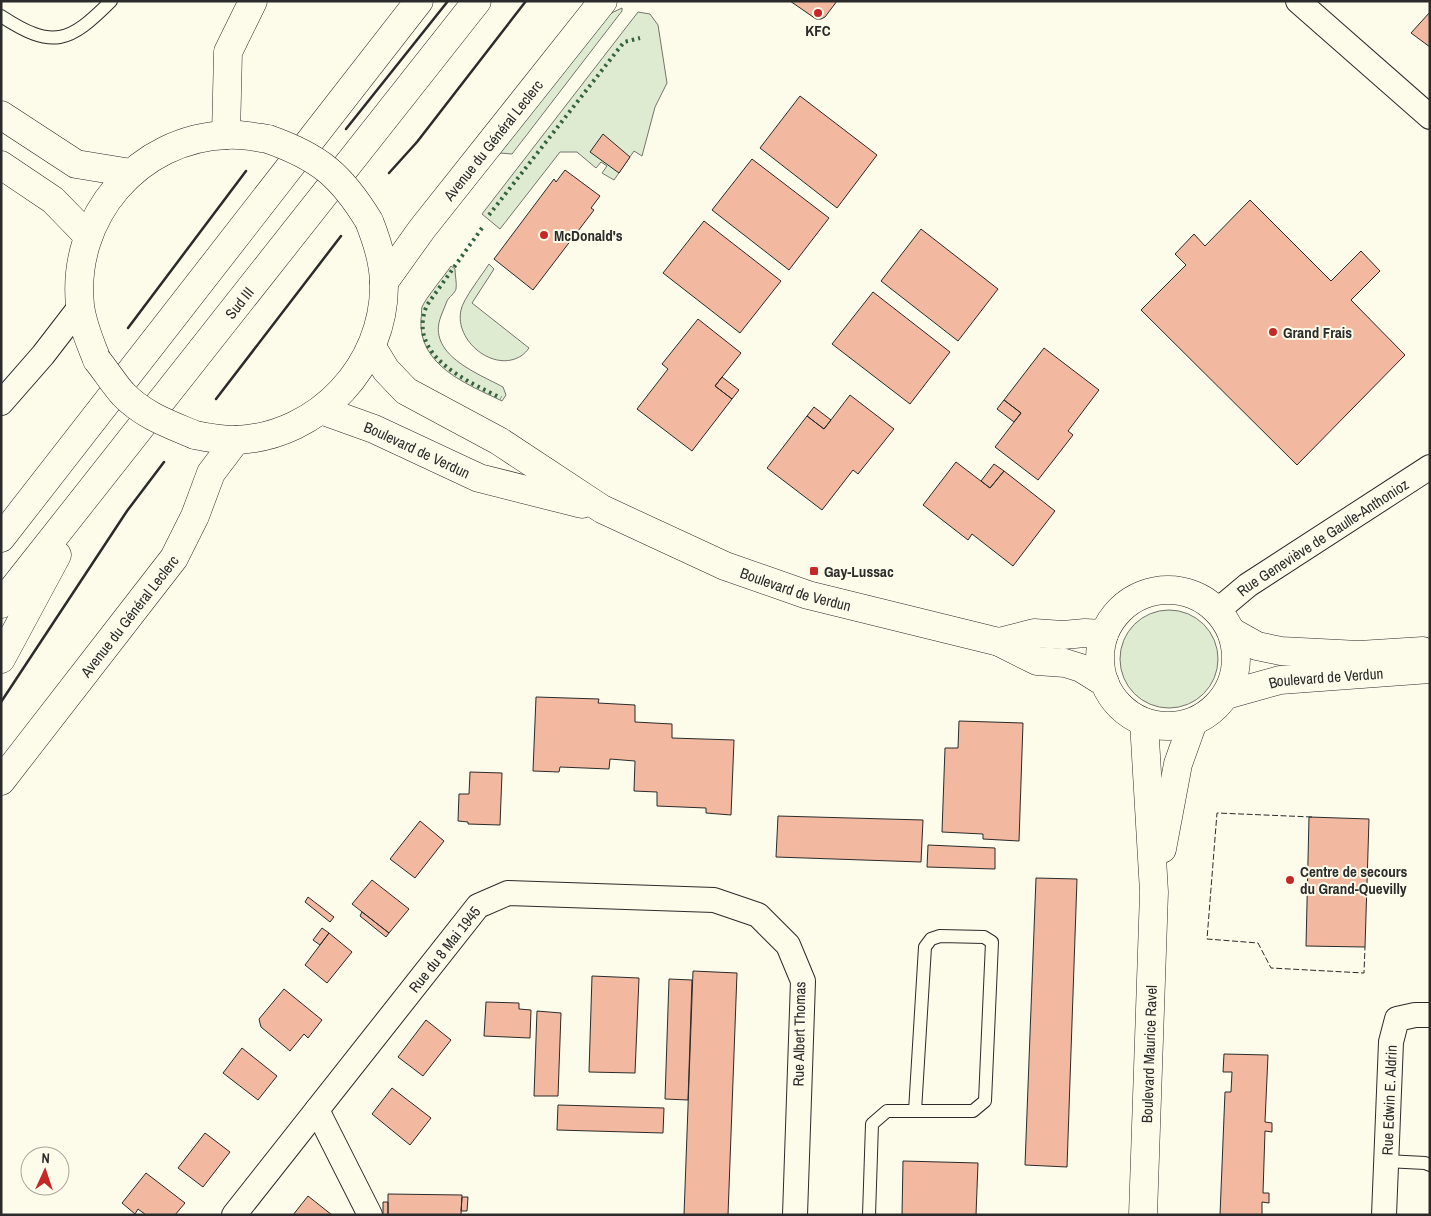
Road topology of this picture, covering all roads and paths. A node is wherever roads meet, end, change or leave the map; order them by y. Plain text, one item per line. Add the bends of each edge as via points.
1 (111, 1) edge
2 (253, 1) edge
3 (419, 1) edge
4 (477, 1) edge
5 (603, 1) edge
6 (1298, 1) edge
7 (1, 16) edge
8 (1, 115) edge
9 (1430, 117) edge
10 (226, 135) junction
11 (1, 165) edge
12 (130, 173) junction
13 (88, 236) junction
14 (384, 282) junction
15 (80, 307) junction
16 (372, 347) junction
17 (1, 402) edge
18 (321, 410) junction
19 (236, 440) junction
20 (1430, 467) edge
21 (90, 490) junction
22 (602, 509) junction
23 (1, 538) edge
24 (1, 604) edge
25 (1224, 621) junction
26 (1104, 634) junction
27 (999, 642) junction
28 (1430, 651) edge
29 (1, 659) edge
30 (1430, 669) edge
31 (1105, 683) junction
32 (1226, 695) junction
33 (1144, 722) junction
34 (1193, 722) junction
35 (1, 781) edge
36 (1154, 892) junction
37 (714, 900) joint
38 (1430, 1015) edge
39 (317, 1110) junction
40 (915, 1111) junction
41 (1386, 1161) junction
42 (1430, 1165) edge
43 (234, 1215) edge
44 (370, 1215) edge
45 (794, 1215) edge
46 (869, 1215) edge
47 (1143, 1215) edge
48 (1384, 1215) edge

1 - 7 lane via 89,23 73,33 58,37 40,36 23,30
2 - 10 main road via 228,52
3 - 23 main road
4 - 21 main road, Sud III
5 - 14 main road, Avenue du Général Leclerc via 422,229
6 - 9 street
8 - 12 main road via 76,164
10 - 12 main road via 174,146 151,157
10 - 14 main road, bridge via 248,135 294,148 338,177 369,221 378,246
11 - 13 main road via 53,200
12 - 13 main road via 105,202
13 - 15 main road via 80,269
14 - 16 main road via 381,316
15 - 17 street
15 - 19 main road, bridge via 86,334 97,360 135,405 156,419 195,435
16 - 18 main road via 348,385
16 - 22 main road, Boulevard de Verdun via 386,370 406,390 499,441
18 - 19 main road via 283,430
18 - 22 main road, Boulevard de Verdun via 374,429 479,478
19 - 35 main road, Avenue du Général Leclerc via 211,473 174,558
20 - 25 street, Rue Geneviève de Gaulle-Anthonioz via 1248,585
21 - 24 main road, Sud III
21 - 29 main road
22 - 27 main road, Boulevard de Verdun via 725,566 808,595
25 - 26 main road via 1196,596 1171,590 1138,597 1112,619
25 - 28 main road, Boulevard de Verdun via 1257,646 1281,651 1359,655
25 - 32 main road via 1237,653 1235,676
26 - 27 main road, Boulevard de Verdun via 1034,634
26 - 31 main road via 1100,667
27 - 31 main road, Boulevard de Verdun via 1036,661 1081,668
30 - 32 main road, Boulevard de Verdun via 1280,680
31 - 33 main road via 1120,707
32 - 34 main road via 1212,712
33 - 34 main road via 1170,727
33 - 36 main road, Boulevard Maurice Ravel
34 - 36 main road, Boulevard Maurice Ravel via 1178,764
36 - 47 main road, Boulevard Maurice Ravel
37 - 39 street, Rue du 8 Mai 1945 via 508,893 478,906
37 - 45 street, Rue Albert Thomas via 758,915 788,945 802,981
38 - 41 street, Rue Edwin E. Aldrin via 1397,1019 1390,1042
39 - 43 street, Rue du 8 Mai 1945
39 - 44 street
40 - 40 lane via 973,1111 985,1101 992,942 984,937 940,936 931,939 925,947
40 - 46 lane via 887,1110 872,1124
41 - 42 lane
41 - 48 street, Rue Edwin E. Aldrin

